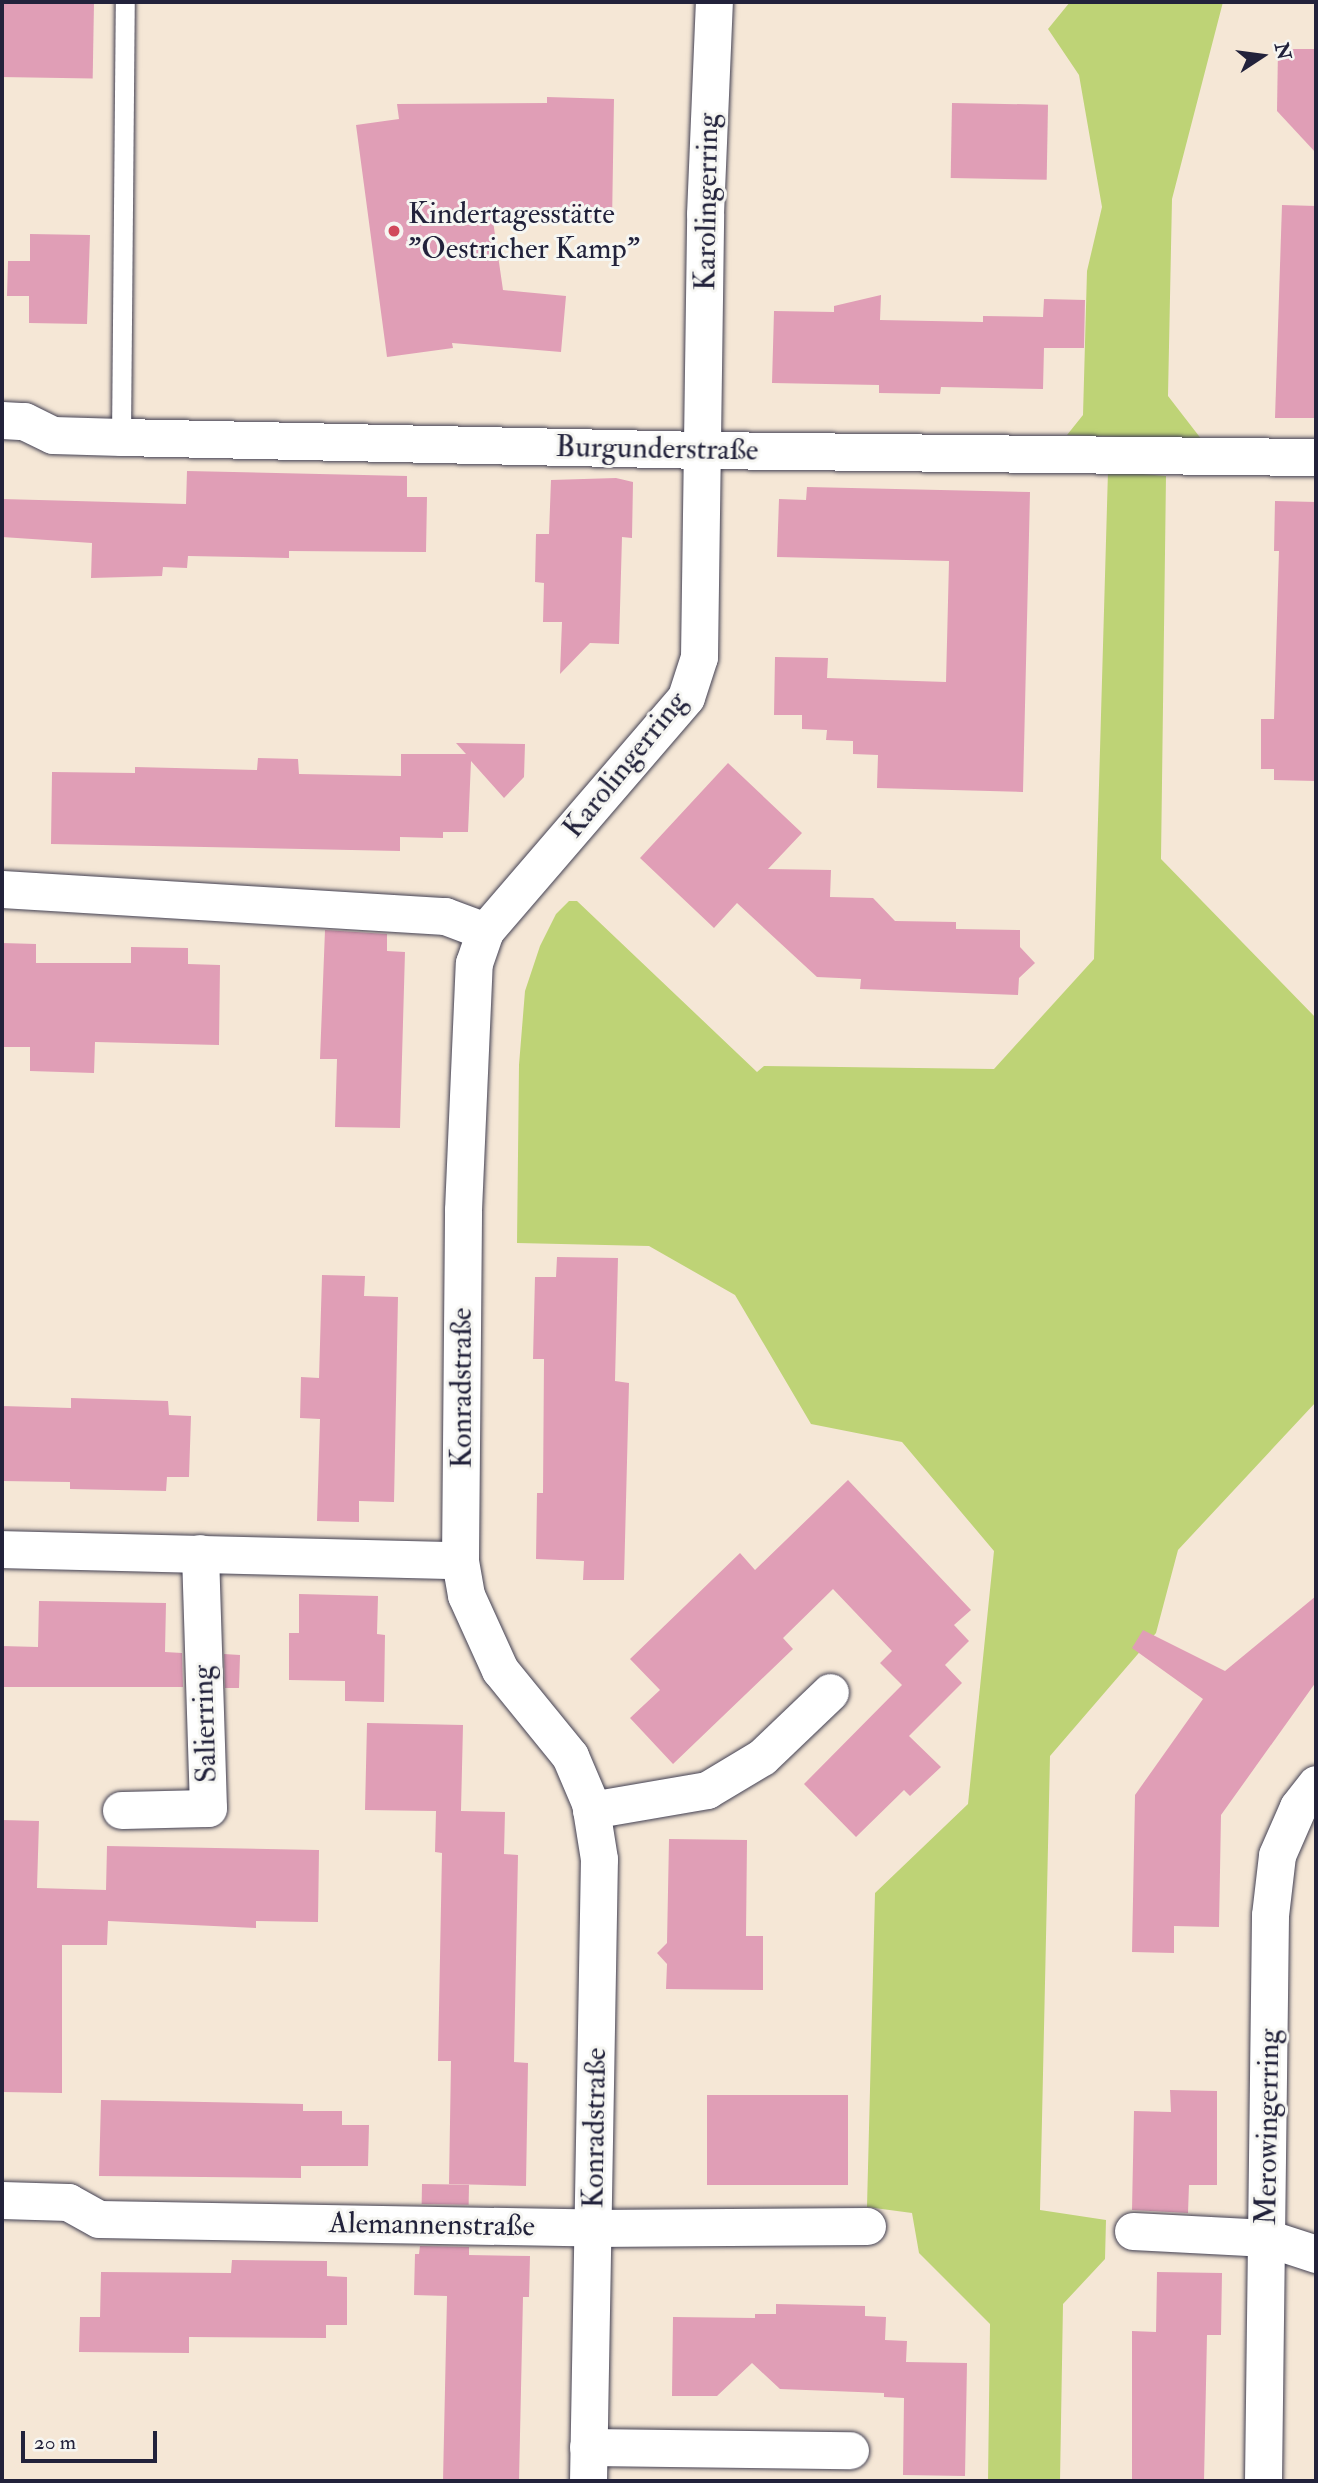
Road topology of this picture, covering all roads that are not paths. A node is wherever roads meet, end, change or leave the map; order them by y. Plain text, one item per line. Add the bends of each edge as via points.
1 (125, 2) edge
2 (714, 2) edge
3 (2, 420) edge
4 (121, 437) junction
5 (704, 450) junction
6 (1316, 457) edge
7 (2, 889) edge
8 (485, 931) junction
9 (2, 1549) edge
10 (201, 1553) junction
11 (460, 1560) junction
12 (830, 1692) dead end
13 (1316, 1784) edge
14 (121, 1810) dead end
15 (591, 1810) junction
16 (2, 2200) edge
17 (867, 2226) dead end
18 (592, 2228) junction
19 (1133, 2231) dead end
20 (1267, 2238) junction
21 (1316, 2254) edge
22 (850, 2450) dead end
23 (588, 2464) edge
24 (1263, 2481) edge

1 - 4 lane
2 - 5 street, Karolingerring via 705,214
3 - 4 street, Burgunderstraße via 24,421 53,435
4 - 5 street, Burgunderstraße
5 - 6 street, Burgunderstraße
5 - 8 street, Karolingerring via 699,657 686,697
7 - 8 street via 445,916
8 - 11 street, Konradstraße via 474,963 464,1183
9 - 10 street
10 - 11 street
10 - 14 street, Salierring via 208,1808
11 - 15 street, Konradstraße via 466,1595 500,1670 569,1756
12 - 15 street via 762,1757 707,1790
13 - 20 street, Merowingerring via 1298,1807 1277,1855 1270,1915
15 - 18 street, Konradstraße via 599,1859
16 - 18 street, Alemannenstraße via 68,2202 99,2219
17 - 18 street, Alemannenstraße
18 - 23 street, Konradstraße
19 - 20 street
20 - 21 street
20 - 24 street, Merowingerring
22 - 23 street, Konradstraße

